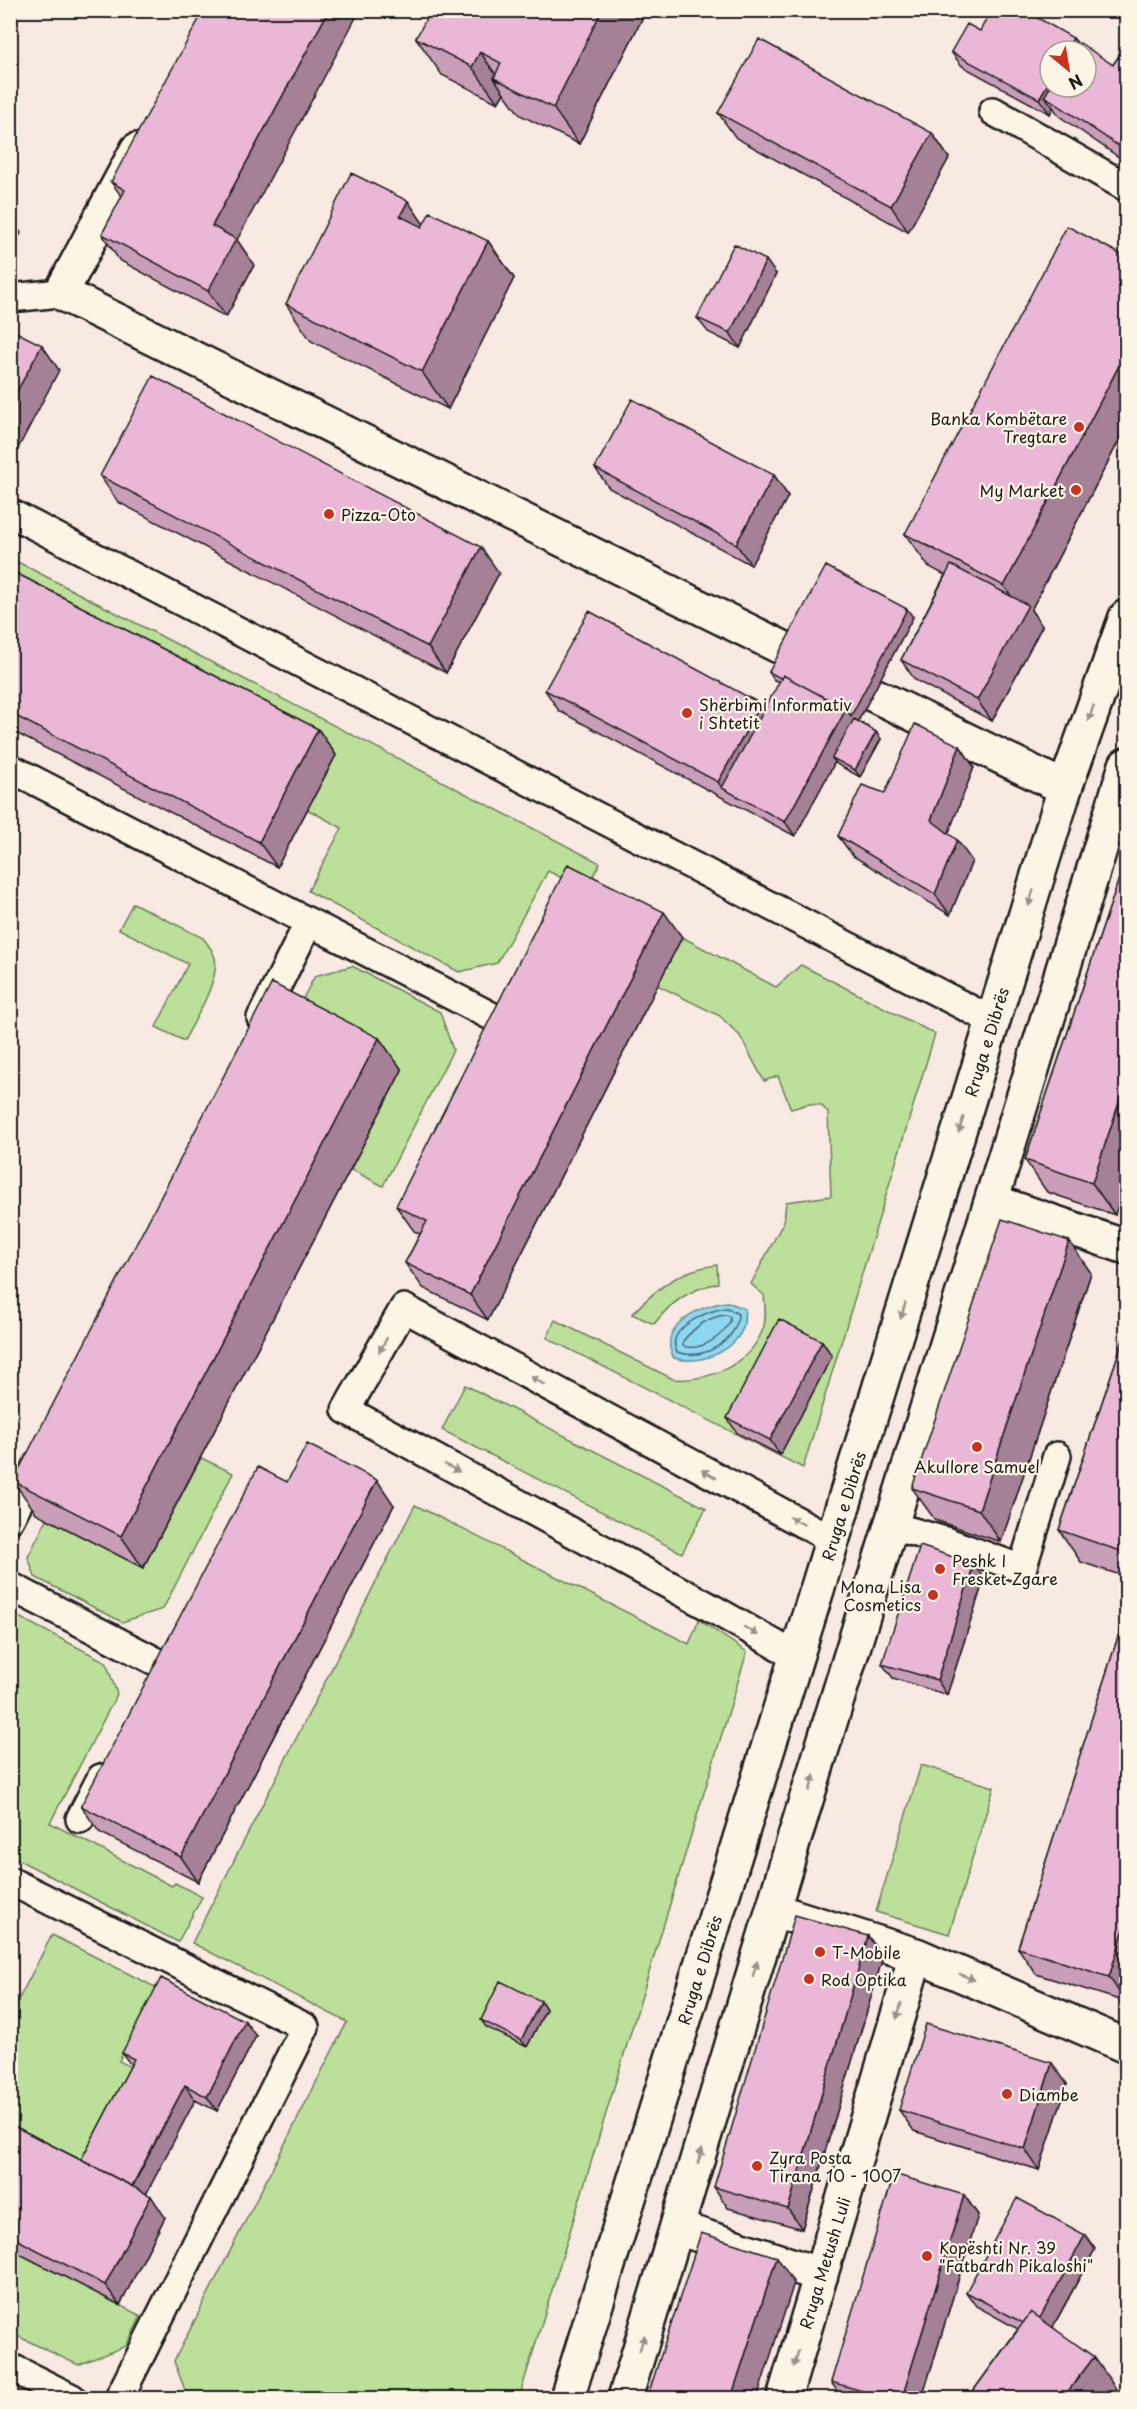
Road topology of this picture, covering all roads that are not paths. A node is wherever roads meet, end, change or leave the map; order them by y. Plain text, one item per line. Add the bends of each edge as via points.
1 (993, 111) dead end
2 (150, 126) edge
3 (1126, 187) edge
4 (61, 293) junction
5 (10, 298) edge
6 (10, 513) edge
7 (1126, 616) edge
8 (789, 651) edge
9 (872, 694) dead end
10 (1126, 765) edge
11 (10, 768) edge
12 (1065, 788) junction
13 (309, 922) junction
14 (494, 1018) edge
15 (993, 1021) junction
16 (250, 1040) edge
17 (992, 1201) junction
18 (1126, 1247) edge
19 (48, 1444) edge
20 (1057, 1456) dead end
21 (10, 1519) edge
22 (892, 1526) junction
23 (832, 1540) junction
24 (10, 1586) edge
25 (796, 1656) junction
26 (161, 1664) edge
27 (112, 1757) edge
28 (80, 1818) dead end
29 (10, 1881) edge
30 (773, 1910) junction
31 (916, 1955) junction
32 (1126, 2046) edge
33 (678, 2228) junction
34 (821, 2275) junction
35 (10, 2367) edge
36 (72, 2398) edge
37 (119, 2398) edge
38 (567, 2398) edge
39 (625, 2398) edge
40 (784, 2398) edge

1 - 3 lane
2 - 4 main road
4 - 5 lane
4 - 8 main road
6 - 15 lane
7 -> 12 main road, Rruga e Dibrës
9 - 12 main road
10 - 17 main road
11 - 13 lane
12 -> 15 main road, Rruga e Dibrës
13 - 14 lane
13 - 16 lane
15 -> 23 main road, Rruga e Dibrës
17 - 18 main road
17 - 22 main road
19 - 21 lane
20 - 22 lane via 1022,1569
30 -> 22 main road
23 - 25 main road, Rruga e Dibrës
23 -> 25 lane via 404,1308 346,1410
24 - 26 lane
25 - 38 main road, Rruga e Dibrës
27 - 28 lane
29 - 37 lane via 305,2027
30 - 31 main road
33 -> 30 main road
31 -> 32 main road
31 -> 34 main road, Rruga Metush Luli
33 - 34 main road
39 -> 33 main road
34 -> 40 main road, Rruga Metush Luli
35 - 36 lane

